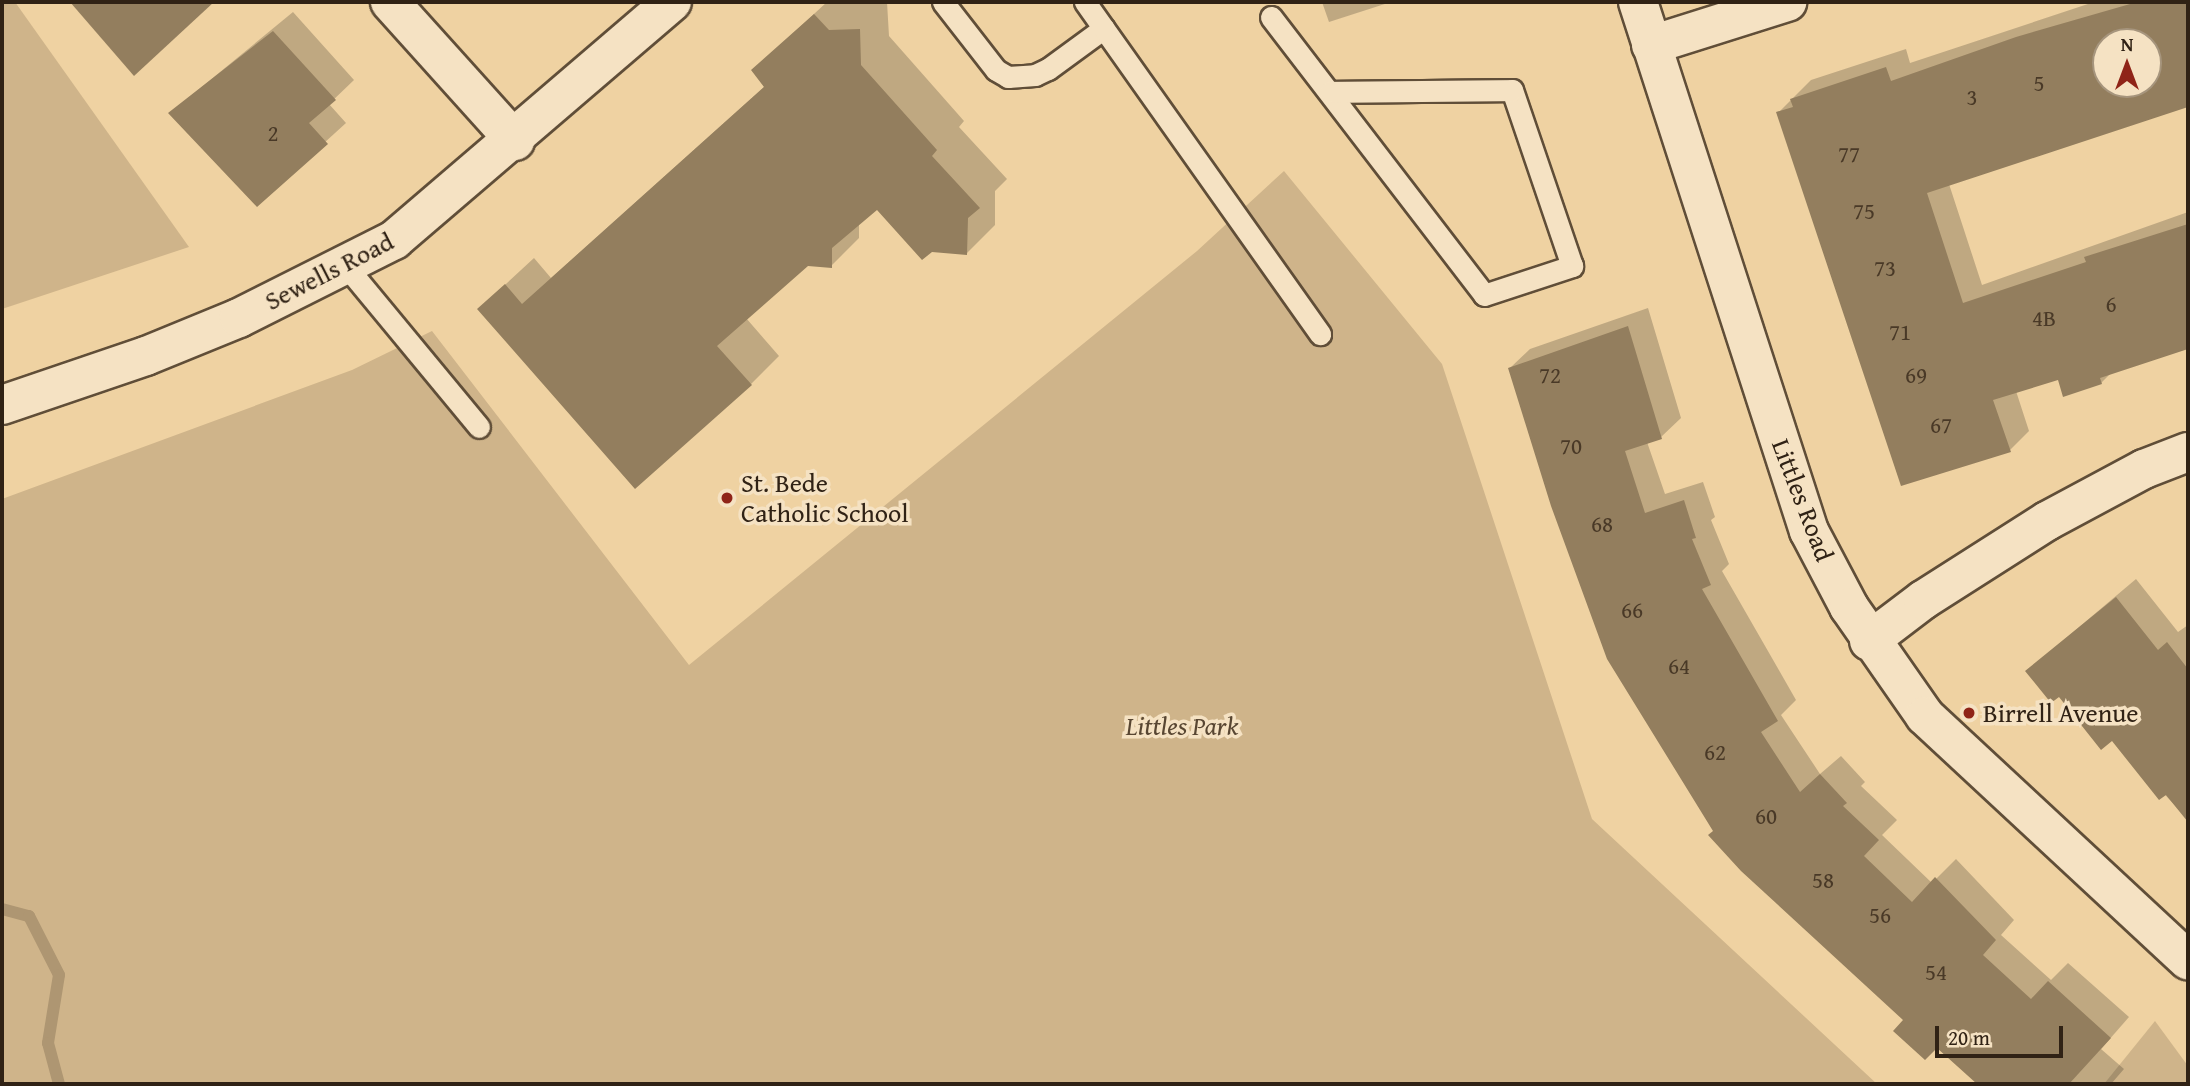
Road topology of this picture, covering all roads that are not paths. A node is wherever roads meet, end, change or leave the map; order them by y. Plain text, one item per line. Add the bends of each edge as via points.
1 (390, 2) edge
2 (672, 2) edge
3 (943, 2) edge
4 (1085, 2) edge
5 (1638, 2) edge
6 (1787, 2) edge
7 (1271, 17) dead end
8 (1104, 28) junction
9 (1651, 45) junction
10 (1331, 92) junction
11 (515, 141) junction
12 (345, 265) junction
13 (1320, 334) dead end
14 (2, 405) edge
15 (479, 427) dead end
16 (2188, 452) edge
17 (1869, 641) junction
18 (2188, 960) edge

1 - 11 street
2 - 11 street, Sewells Road
3 - 8 lane via 996,70 1008,78 1048,69
4 - 8 lane
5 - 9 street, Littles Road
6 - 9 street
7 - 10 lane
8 - 13 lane
9 - 17 street, Littles Road via 1809,531
10 - 10 lane via 1512,90 1572,266 1483,295
11 - 12 street, Sewells Road via 394,240
12 - 14 street, Sewells Road via 170,346
12 - 15 lane
16 - 17 street via 2144,469 2047,521 1923,600
17 - 18 street, Littles Road via 1925,716

